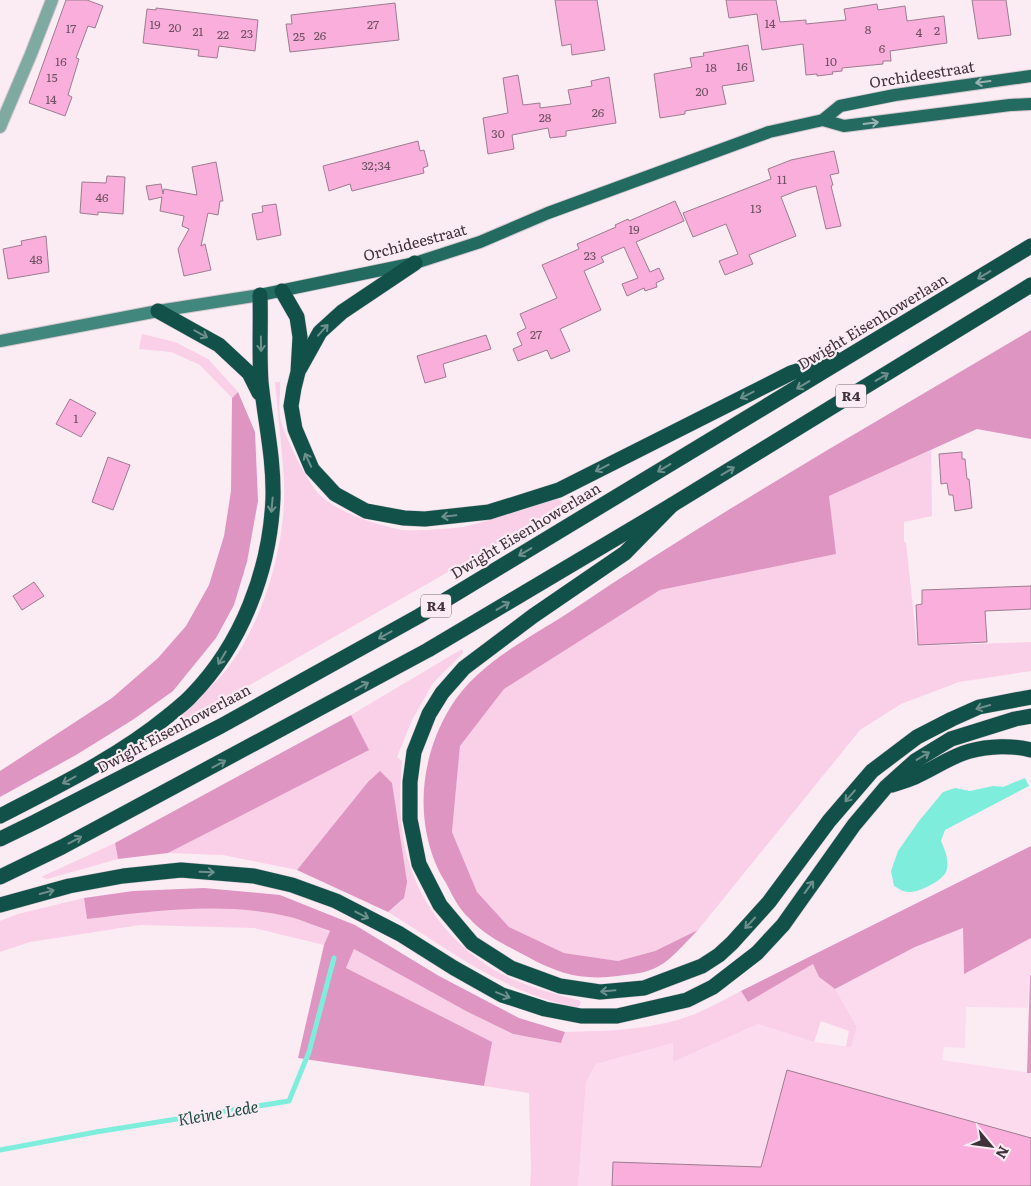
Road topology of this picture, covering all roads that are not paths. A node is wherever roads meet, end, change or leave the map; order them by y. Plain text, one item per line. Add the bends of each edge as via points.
1 (52, 0) edge
2 (1031, 76) edge
3 (1031, 104) edge
4 (823, 120) junction
5 (0, 125) edge
6 (1028, 248) edge
7 (415, 263) junction
8 (1031, 286) edge
9 (282, 291) junction
10 (260, 295) junction
11 (158, 311) junction
12 (0, 341) edge
13 (860, 351) junction
14 (298, 372) junction
15 (266, 407) junction
16 (672, 505) junction
17 (1031, 697) edge
18 (1031, 716) edge
19 (1031, 750) edge
20 (886, 787) junction
21 (0, 816) edge
22 (0, 838) edge
23 (0, 877) edge
24 (0, 905) edge

1 - 5 street
2 -> 4 main road, Orchideestraat via 849,104 840,106
4 -> 3 main road, Orchideestraat via 844,126
4 - 7 main road, Orchideestraat via 769,132 548,213 480,242
6 -> 13 highway, Dwight Eisenhowerlaan / R4
7 - 9 main road, Orchideestraat
14 -> 7 highway via 320,332 342,312
16 -> 8 highway, R4
9 - 10 main road, Orchideestraat
9 - 14 highway via 297,317 300,337
10 - 11 street, Orchideestraat
10 -> 15 highway via 261,381
11 - 12 street, Orchideestraat
11 -> 15 highway via 219,345 249,373
13 -> 14 highway via 791,373 559,490 489,512 426,519 366,511 335,494 323,482 312,469 295,429 291,406
13 -> 22 highway, Dwight Eisenhowerlaan / R4 via 419,616 221,726
15 -> 21 highway via 272,450 273,498 269,536 257,587 239,629 218,664 191,697 146,734 71,779
17 -> 16 highway via 979,707 952,719 917,737 872,771 829,821 769,902 732,943 702,966 644,988 600,992 560,986 510,968 472,943 440,905 420,864 410,820 414,752 442,693 464,668 625,553
23 -> 16 highway, R4 via 428,650
20 -> 18 highway via 915,761 951,740
19 - 20 highway via 997,748 969,751 916,777
24 -> 20 highway via 69,886 123,876 181,870 254,876 292,884 336,901 400,934 502,995 581,1016 617,1016 687,1000 712,987 757,953 783,925 854,825

